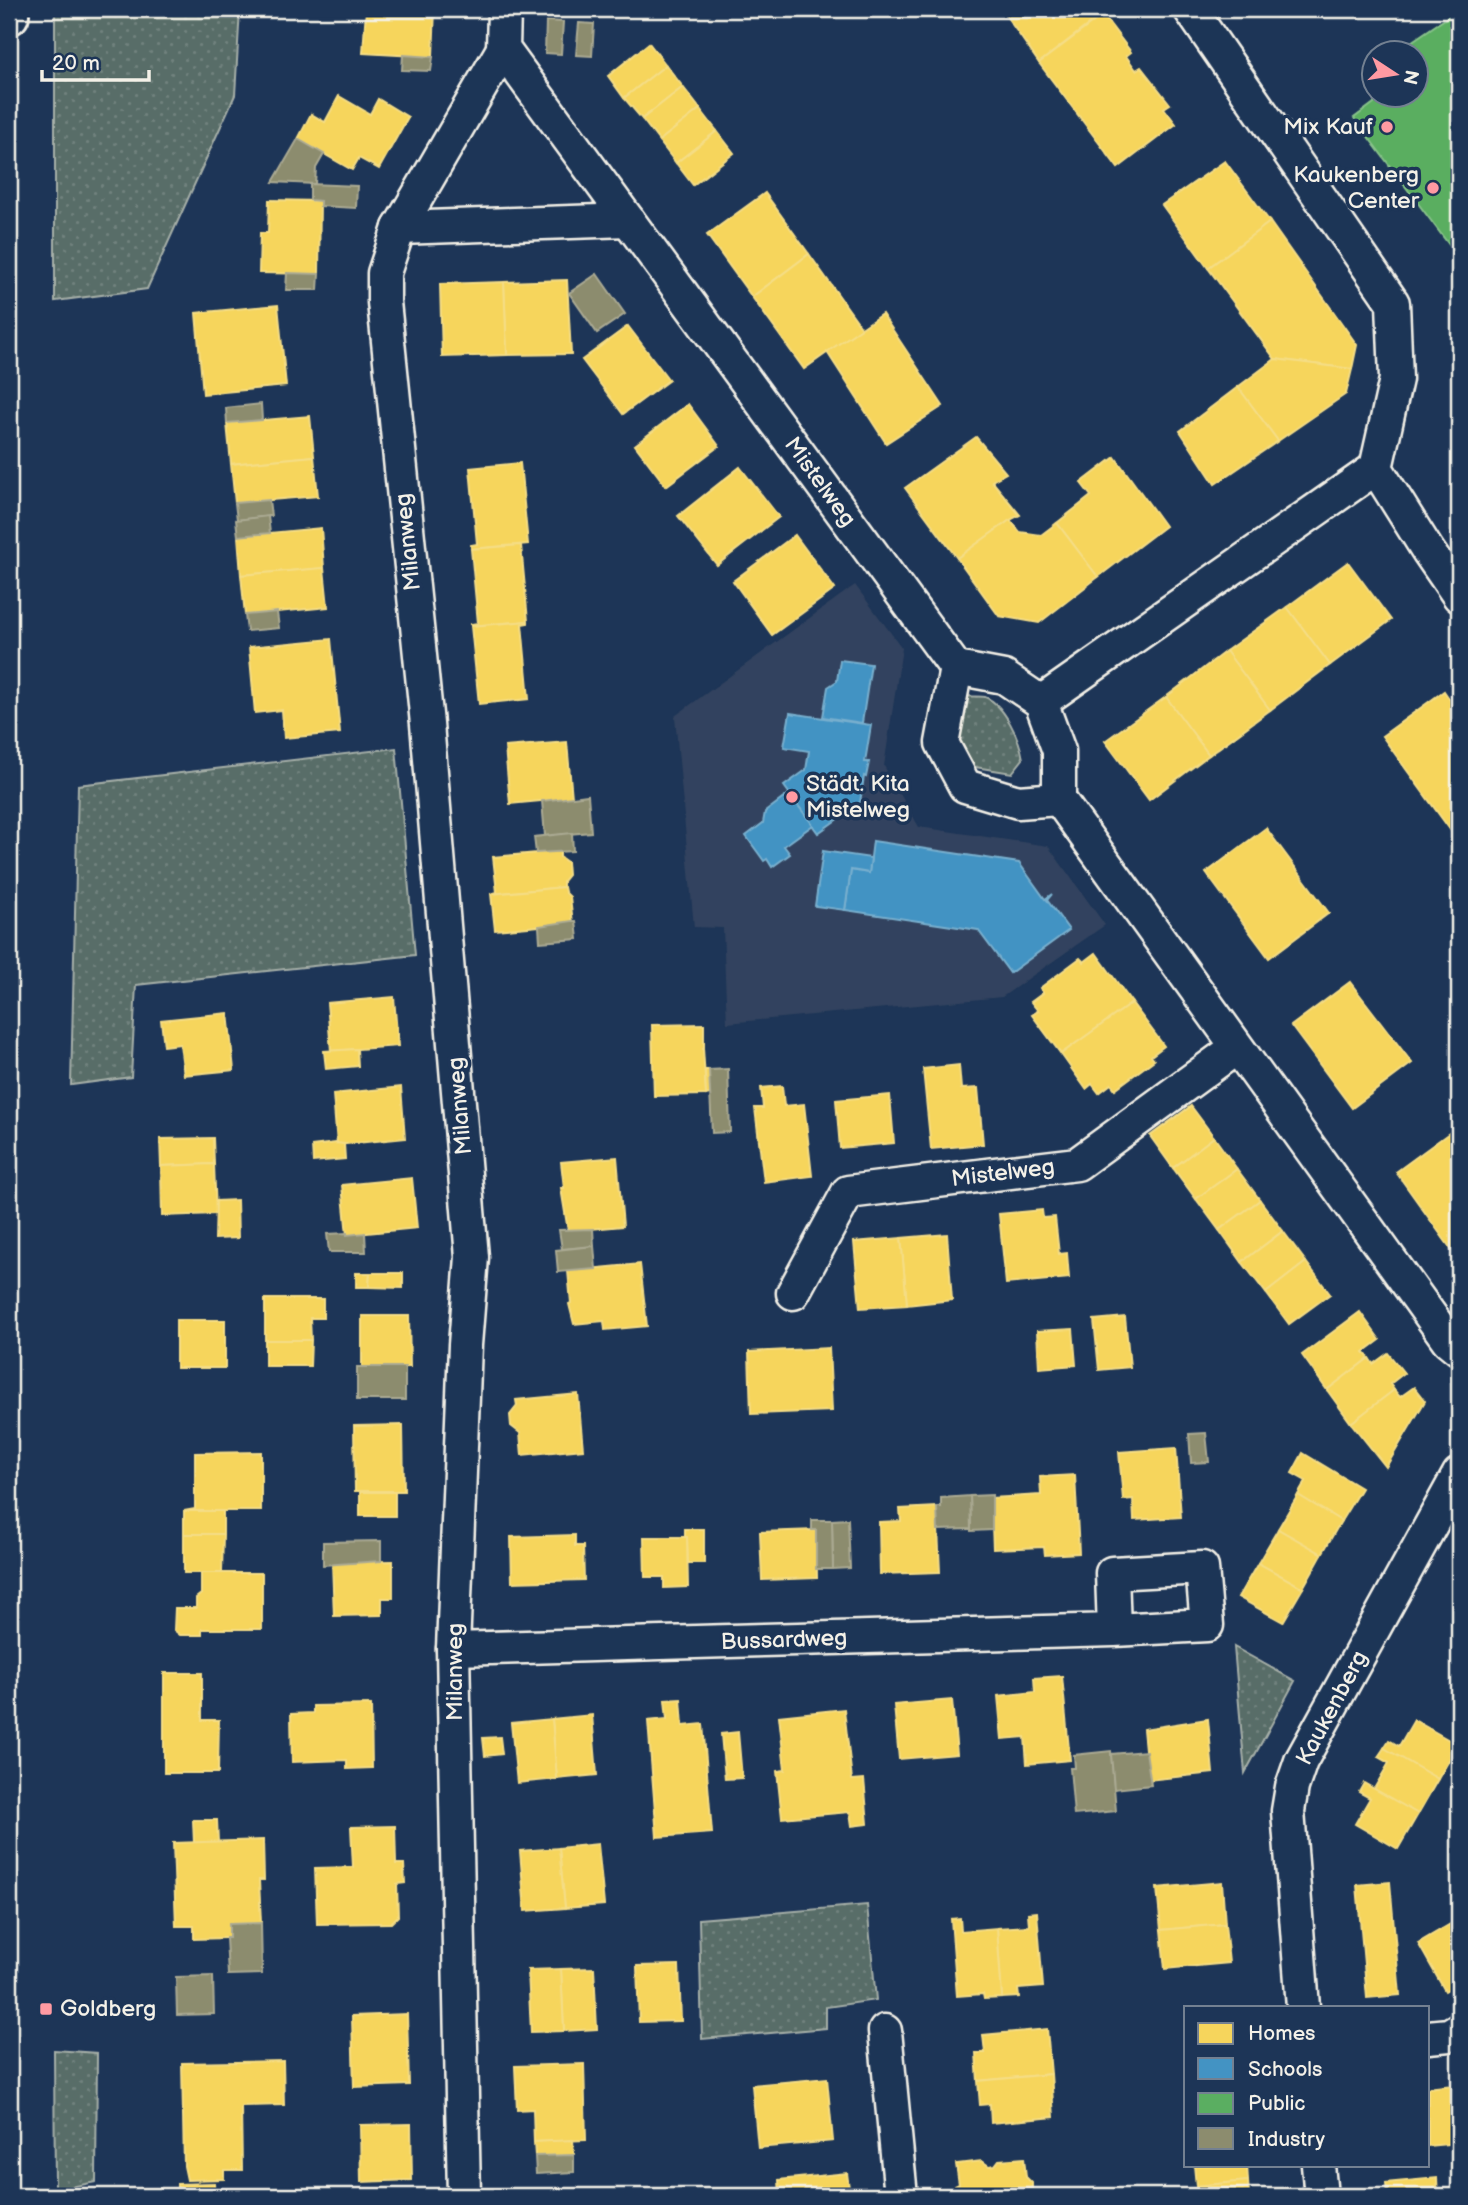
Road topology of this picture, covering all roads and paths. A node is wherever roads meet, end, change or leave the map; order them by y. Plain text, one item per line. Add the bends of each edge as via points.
1 (9, 9) edge
2 (504, 9) edge
3 (1190, 9) edge
4 (9, 15) edge
5 (503, 49) junction
6 (628, 220) junction
7 (399, 228) junction
8 (1376, 468) junction
9 (1459, 596) edge
10 (956, 668) junction
11 (1041, 702) junction
12 (1059, 799) junction
13 (1236, 1048) junction
14 (793, 1293) dead end
15 (1459, 1349) edge
16 (1459, 1474) edge
17 (1114, 1630) dead end
18 (453, 1649) junction
19 (1303, 2006) edge
20 (1459, 2029) edge
21 (885, 2031) dead end
22 (1430, 2037) edge
23 (1318, 2166) edge
24 (464, 2196) edge
25 (901, 2196) edge
26 (1321, 2196) edge

1 - 4 main road
2 - 5 street
3 - 8 street via 1393,303 1396,379
5 - 6 street, Mistelweg
5 - 7 street, Milanweg
6 - 7 street
6 - 10 street, Mistelweg
7 - 18 street, Milanweg via 384,274 384,302 427,724 472,1257
8 - 9 street
8 - 11 street
10 - 11 street via 1004,677
10 - 12 street via 942,743 965,786 1018,802
11 - 12 street via 1059,751
12 - 13 street
13 - 14 street, Mistelweg via 1077,1164 848,1192
13 - 15 street
16 - 19 street, Kaukenberg via 1301,1761 1292,1787 1288,1811
17 - 18 street, Bussardweg
18 - 24 street, Milanweg
20 - 22 street
21 - 25 street
23 - 26 street

